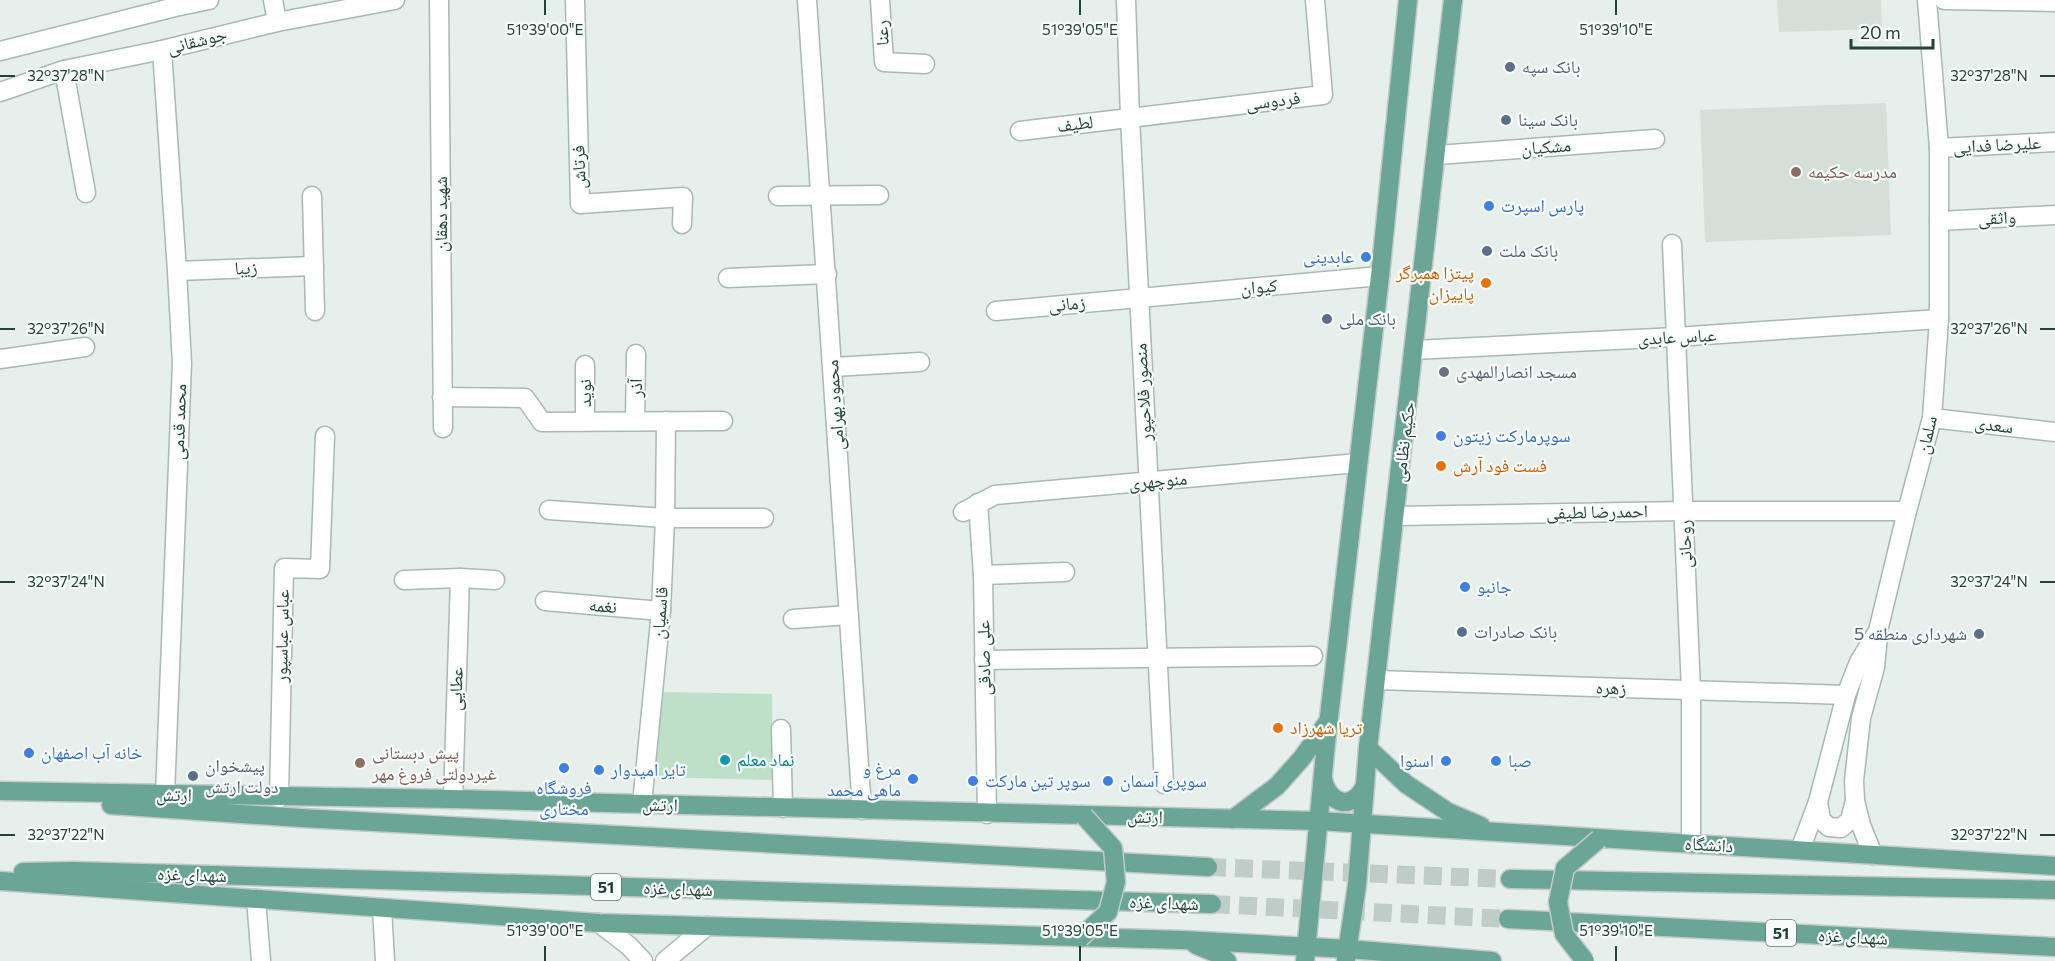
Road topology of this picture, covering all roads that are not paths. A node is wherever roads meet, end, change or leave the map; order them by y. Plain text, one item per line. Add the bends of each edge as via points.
1 (209, 0) edge
2 (273, 0) edge
3 (395, 0) edge
4 (440, 0) edge
5 (575, 0) edge
6 (807, 0) edge
7 (880, 0) edge
8 (1126, 0) edge
9 (1315, 0) edge
10 (1408, 0) edge
11 (1453, 0) edge
12 (1927, 0) edge
13 (1944, 0) edge
14 (2055, 2) edge
15 (175, 3) edge
16 (277, 22) junction
17 (162, 50) junction
18 (0, 51) edge
19 (925, 63) dead end
20 (64, 70) junction
21 (0, 92) edge
22 (1130, 117) junction
23 (1020, 131) dead end
24 (1654, 139) dead end
25 (2055, 142) edge
26 (1939, 148) junction
27 (1437, 155) junction
28 (86, 193) dead end
29 (879, 195) dead end
30 (312, 196) dead end
31 (778, 196) dead end
32 (822, 196) junction
33 (2055, 214) edge
34 (1939, 221) junction
35 (682, 224) dead end
36 (1672, 244) dead end
37 (314, 266) junction
38 (177, 271) junction
39 (827, 274) junction
40 (1380, 276) junction
41 (728, 278) dead end
42 (1138, 298) junction
43 (315, 311) dead end
44 (996, 311) dead end
45 (1939, 319) junction
46 (1676, 337) junction
47 (85, 347) dead end
48 (1414, 350) junction
49 (636, 354) dead end
50 (0, 359) edge
51 (920, 362) dead end
52 (585, 365) dead end
53 (833, 367) junction
54 (442, 397) junction
55 (1932, 418) junction
56 (666, 421) junction
57 (723, 421) dead end
58 (585, 422) junction
59 (635, 422) junction
60 (443, 428) dead end
61 (2055, 432) edge
62 (325, 436) dead end
63 (1358, 463) junction
64 (1147, 482) junction
65 (970, 508) joint
66 (549, 510) dead end
67 (1683, 511) junction
68 (1907, 511) junction
69 (1396, 516) junction
70 (665, 518) junction
71 (764, 518) dead end
72 (1065, 572) dead end
73 (983, 575) junction
74 (460, 578) junction
75 (404, 580) dead end
76 (495, 580) dead end
77 (545, 601) dead end
78 (661, 611) junction
79 (849, 615) junction
80 (793, 619) dead end
81 (1878, 631) junction
82 (1324, 656) junction
83 (1156, 658) junction
84 (984, 660) junction
85 (1377, 680) junction
86 (1691, 690) junction
87 (1846, 695) junction
88 (1329, 721) junction
89 (781, 729) dead end
90 (1368, 748) junction
91 (1323, 779) junction
92 (1164, 784) dead end
93 (1365, 786) junction
94 (0, 791) edge
95 (165, 795) junction
96 (0, 798) edge
97 (279, 798) junction
98 (453, 800) junction
99 (1855, 801) junction
100 (1818, 802) junction
101 (642, 804) junction
102 (783, 808) junction
103 (862, 810) junction
104 (987, 814) junction
105 (1084, 816) junction
106 (1233, 819) junction
107 (1319, 821) junction
108 (1362, 823) junction
109 (1496, 832) junction
110 (1599, 839) junction
111 (1691, 844) junction
112 (1800, 850) junction
113 (1873, 855) junction
114 (2055, 866) edge
115 (1208, 867) tunnel mouth
116 (0, 872) edge
117 (1510, 879) tunnel mouth
118 (0, 881) edge
119 (2055, 890) edge
120 (256, 899) junction
121 (1212, 904) tunnel mouth
122 (382, 908) junction
123 (1508, 919) tunnel mouth
124 (598, 923) junction
125 (707, 926) junction
126 (1080, 938) junction
127 (1183, 940) junction
128 (2055, 947) edge
129 (1306, 954) edge
130 (1347, 955) edge
131 (1449, 960) edge
132 (261, 961) edge
133 (385, 961) edge
134 (643, 961) edge
135 (665, 961) edge
136 (1227, 961) edge
137 (1492, 961) edge
138 (1585, 961) edge

1 - 15 street, جوشقانی
2 - 16 street
3 - 16 street, جوشقانی
4 - 54 street, شهید دهقان
5 - 35 street, فرتاش via 580,204 683,197
6 - 32 street, محمود بهرامی
7 - 19 street, رعنا via 884,62
8 - 22 street, منصور فلاحپور
9 - 22 street, فردوسی via 1323,95
10 - 40 main road
11 - 27 main road, حکیم نظامی
12 - 26 street, سلمان
13 - 14 street
15 - 18 street, جوشقانی
16 - 17 street, جوشقانی
17 - 20 street, جوشقانی
17 - 38 street, محمد قدمی
20 - 21 street, جوشقانی
20 - 28 street
22 - 23 street, لطیف
22 - 42 street, منصور فلاحپور
24 - 27 street, مشکیان
25 - 26 street, علیرضا فدایی
26 - 34 street, سلمان
27 - 48 main road, حکیم نظامی
29 - 32 street
30 - 37 street
31 - 32 street
32 - 39 street, محمود بهرامی
33 - 34 street, واثقی
34 - 45 street, سلمان
36 - 46 street, روحانی
37 - 38 street, زیبا
37 - 43 street
38 - 95 street, محمد قدمی via 182,363
39 - 41 street
39 - 53 street, محمود بهرامی
40 - 42 street, کیوان
40 - 63 main road
42 - 44 street, زمانی
42 - 64 street, منصور فلاحپور
45 - 46 street, عباس عابدی
45 - 55 street, سلمان
46 - 48 street, عباس عابدی
46 - 67 street, روحانی
47 - 50 street
48 - 69 main road, حکیم نظامی
49 - 59 street, آذر
51 - 53 street
52 - 58 street, نوید
53 - 79 street, محمود بهرامی
54 - 58 street via 525,398 542,422
54 - 60 street, شهید دهقان
55 - 61 street, سعدی
55 - 68 street, سلمان
56 - 57 street
56 - 59 street
56 - 70 street, قاسمیان
58 - 59 street
62 - 97 street, عباس عباسپور via 320,569 284,568
63 - 64 street, منوچهری
63 - 82 main road
64 - 65 street, منوچهری via 995,495
64 - 83 street, منصور فلاحپور
65 - 73 street, علی صادقی
66 - 70 street
67 - 68 street, احمدرضا لطیفی
67 - 69 street, احمدرضا لطیفی
67 - 86 street, روحانی
68 - 81 street, سلمان
69 - 85 main road, حکیم نظامی
70 - 71 street
70 - 78 street, قاسمیان
72 - 73 street
73 - 84 street, علی صادقی
74 - 75 street
74 - 76 street
74 - 98 street, عطایی
77 - 78 street, نغمه
78 - 101 street, قاسمیان
79 - 80 street
79 - 103 street, محمود بهرامی
81 - 87 street, سلمان via 1859,662
81 - 99 street via 1875,667 1861,718
82 - 83 street
82 - 88 main road
83 - 84 street
83 - 92 street, منصور فلاحپور
84 - 104 street, علی صادقی
85 - 86 street, زهره
85 - 90 main road, حکیم نظامی
86 - 87 street, زهره
86 - 111 street, روحانی
87 - 100 street, سلمان
88 - 91 main road
88 - 106 main road via 1277,786
89 - 102 street
90 - 93 main road, حکیم نظامی
90 - 109 main road via 1406,784 1448,812
91 - 93 main road via 1325,790 1341,802 1352,801
91 - 107 main road
93 - 108 main road, حکیم نظامی
94 - 95 main road, ارتش
95 - 97 main road, ارتش
96 - 115 main road
97 - 98 main road, ارتش
98 - 101 main road, ارتش
99 - 100 street via 1850,820 1841,828 1829,827 1821,820
99 - 113 street
100 - 112 street, سلمان
101 - 102 main road, ارتش
102 - 103 main road, ارتش
103 - 104 main road, ارتش
104 - 105 main road, ارتش
105 - 106 main road, ارتش
105 - 126 main road, bridge via 1113,848 1116,882 1108,912
106 - 107 main road, ارتش
107 - 108 main road, ارتش
107 - 129 main road
108 - 109 main road, دانشگاه
108 - 130 main road, حکیم نظامی
109 - 110 main road, دانشگاه
110 - 111 main road, دانشگاه
110 - 138 main road, bridge via 1565,868 1558,902 1564,934
111 - 112 main road, دانشگاه
112 - 113 main road, دانشگاه
113 - 114 main road, دانشگاه
116 - 121 main road, شهدای غزه / 51
117 - 119 main road
118 - 120 main road
120 - 122 main road
120 - 132 street
122 - 124 main road
122 - 133 street
123 - 128 main road, شهدای غزه / 51
124 - 125 main road
124 - 134 street
125 - 126 main road
125 - 135 street
126 - 127 main road
127 - 129 main road
127 - 136 main road
129 - 130 main road
130 - 131 main road
131 - 137 main road

